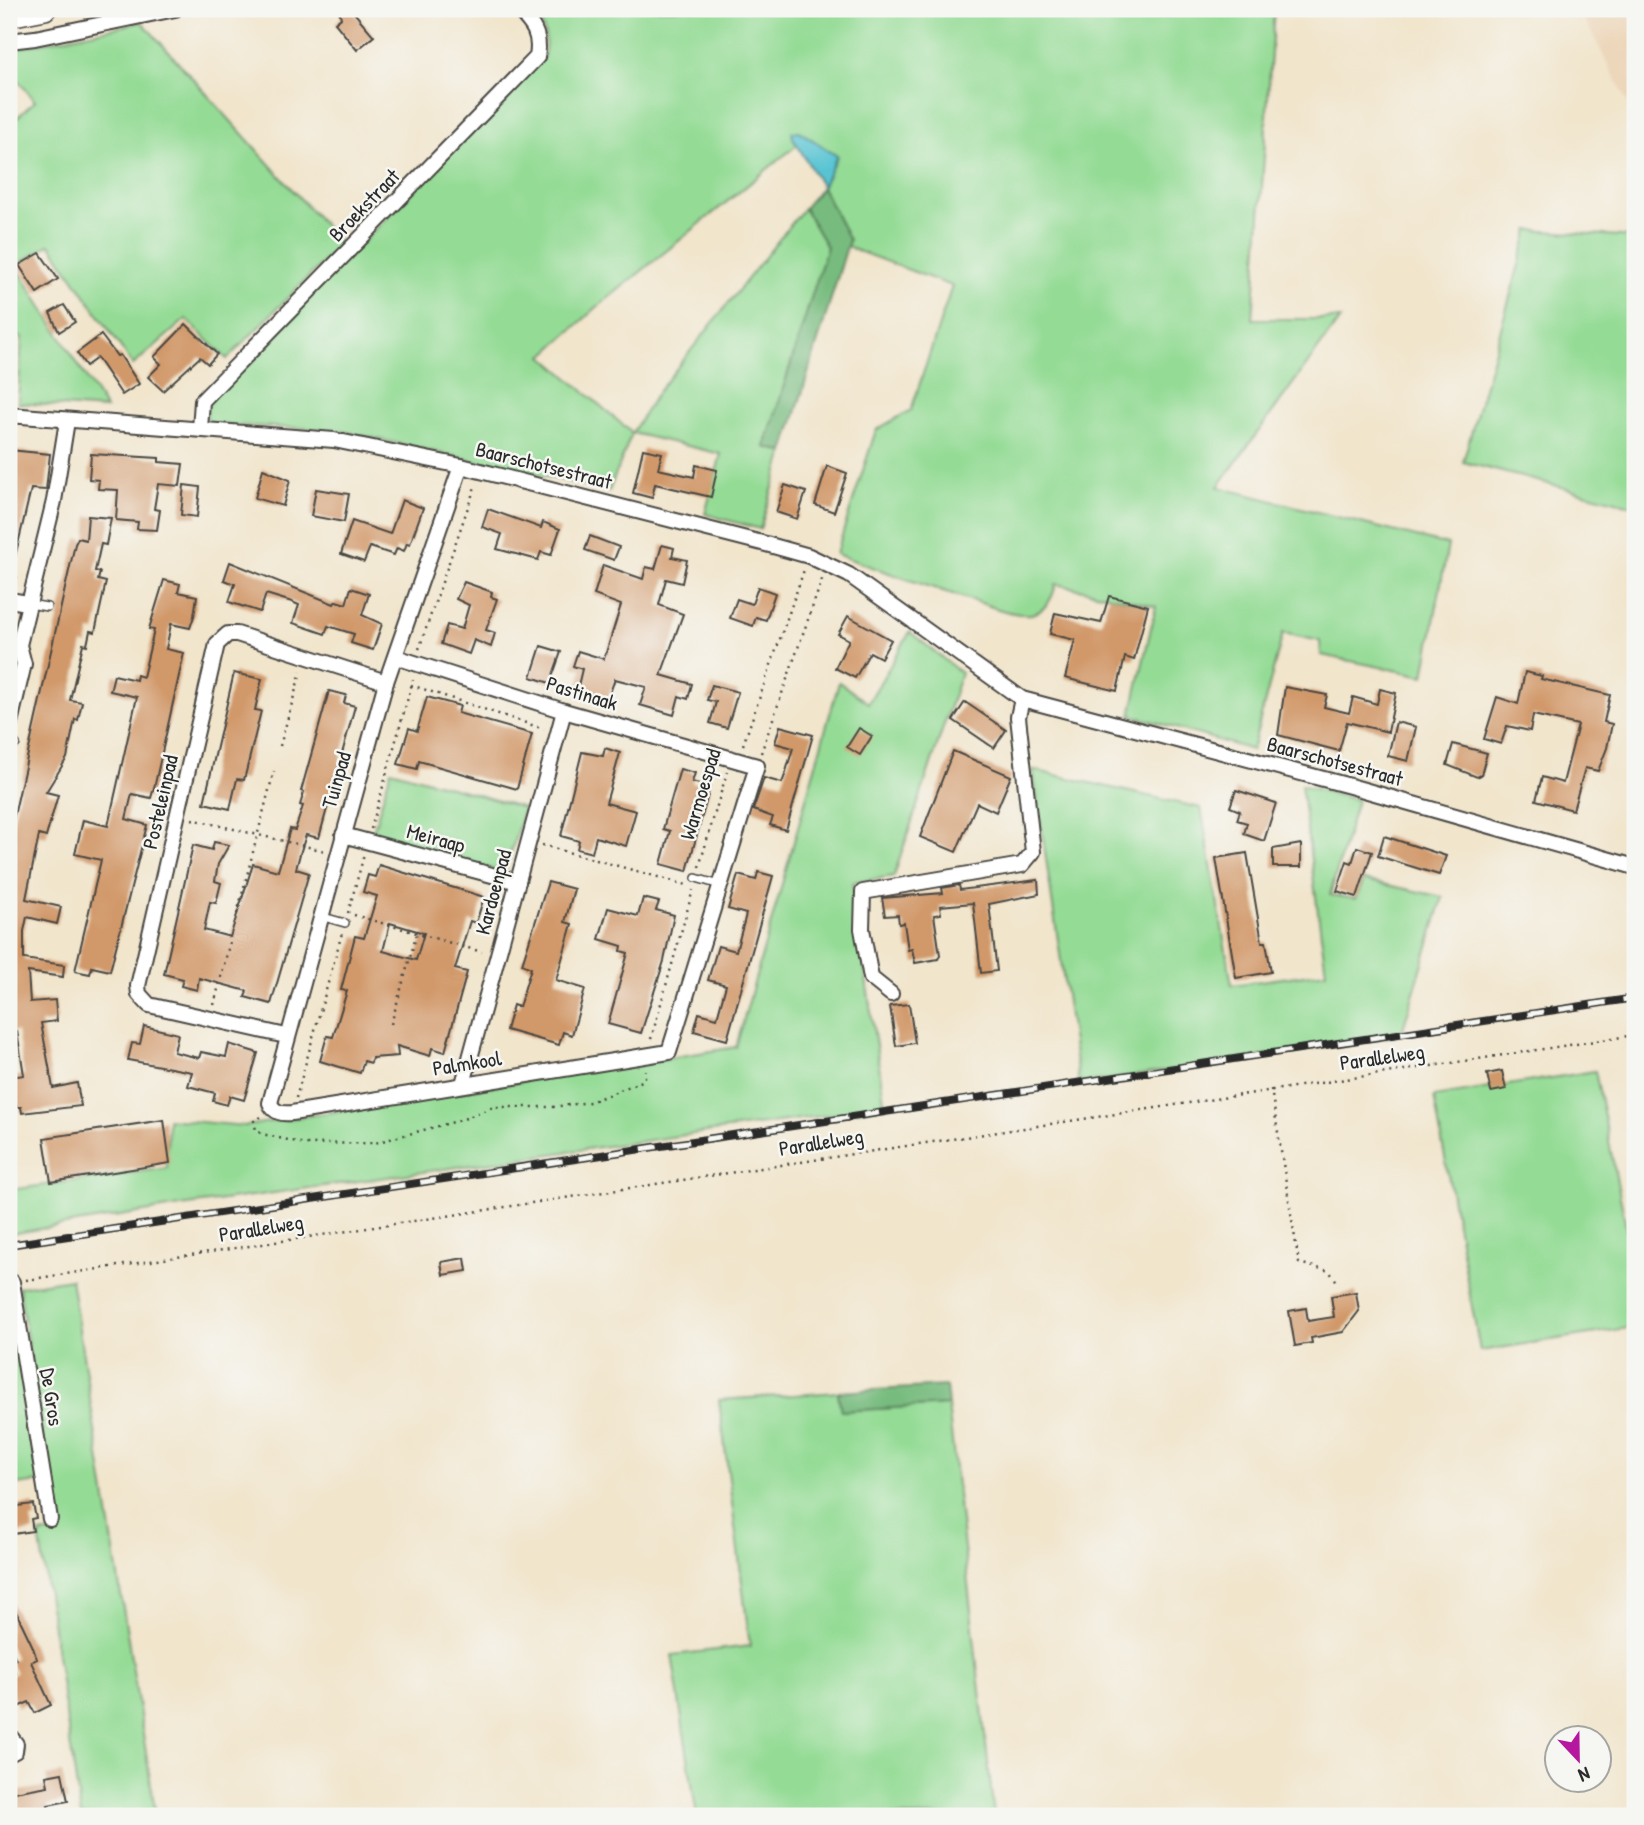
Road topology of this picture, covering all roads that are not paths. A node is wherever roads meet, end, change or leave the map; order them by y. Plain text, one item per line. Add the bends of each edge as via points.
1 (45, 9) edge
2 (176, 9) edge
3 (519, 9) edge
4 (9, 16) edge
5 (9, 41) edge
6 (9, 415) edge
7 (67, 421) junction
8 (200, 429) junction
9 (461, 466) junction
10 (9, 600) edge
11 (28, 603) junction
12 (47, 607) dead end
13 (396, 657) junction
14 (386, 682) junction
15 (1022, 699) junction
16 (564, 711) junction
17 (9, 727) edge
18 (9, 738) edge
19 (16, 744) dead end
20 (343, 835) junction
21 (1635, 867) edge
22 (518, 882) junction
23 (695, 882) road end
24 (720, 885) junction
25 (320, 916) junction
26 (345, 923) road end
27 (891, 994) dead end
28 (286, 1037) junction
29 (463, 1084) junction
30 (273, 1109) joint
31 (10, 1282) edge
32 (50, 1519) dead end
33 (9, 1735) edge
34 (9, 1754) edge

1 - 4 main road
2 - 5 street
3 - 8 street, Broekstraat via 537,30 537,57 202,401
6 - 7 street, Baarschotsestraat
7 - 8 street, Baarschotsestraat
7 - 11 street via 54,501
8 - 9 street, Baarschotsestraat via 334,440
9 - 13 street, Tuinpad
9 - 15 street, Baarschotsestraat via 809,556 849,575
10 - 11 street
11 - 12 lane
11 - 17 street via 19,645 24,664 21,699
13 - 14 street, Tuinpad
13 - 16 street, Pastinaak
14 - 20 street, Tuinpad
14 - 28 street, Posteleinpad via 237,634 221,638 139,994 149,1005
15 - 21 street, Baarschotsestraat
15 - 27 street via 1018,717 1033,852 1022,865 863,891 862,929 871,978
16 - 22 street, Kardoenpad
16 - 24 street, Pastinaak via 757,766
18 - 19 lane
20 - 22 street, Meiraap
20 - 25 street, Tuinpad
22 - 29 street, Kardoenpad
23 - 24 lane
24 - 29 street, Palmkool via 669,1052
25 - 26 lane
25 - 28 street, Tuinpad
28 - 30 street, Tuinpad via 270,1096
29 - 30 street, Palmkool via 292,1113
31 - 32 street, De Gros
33 - 34 street via 16,1744

